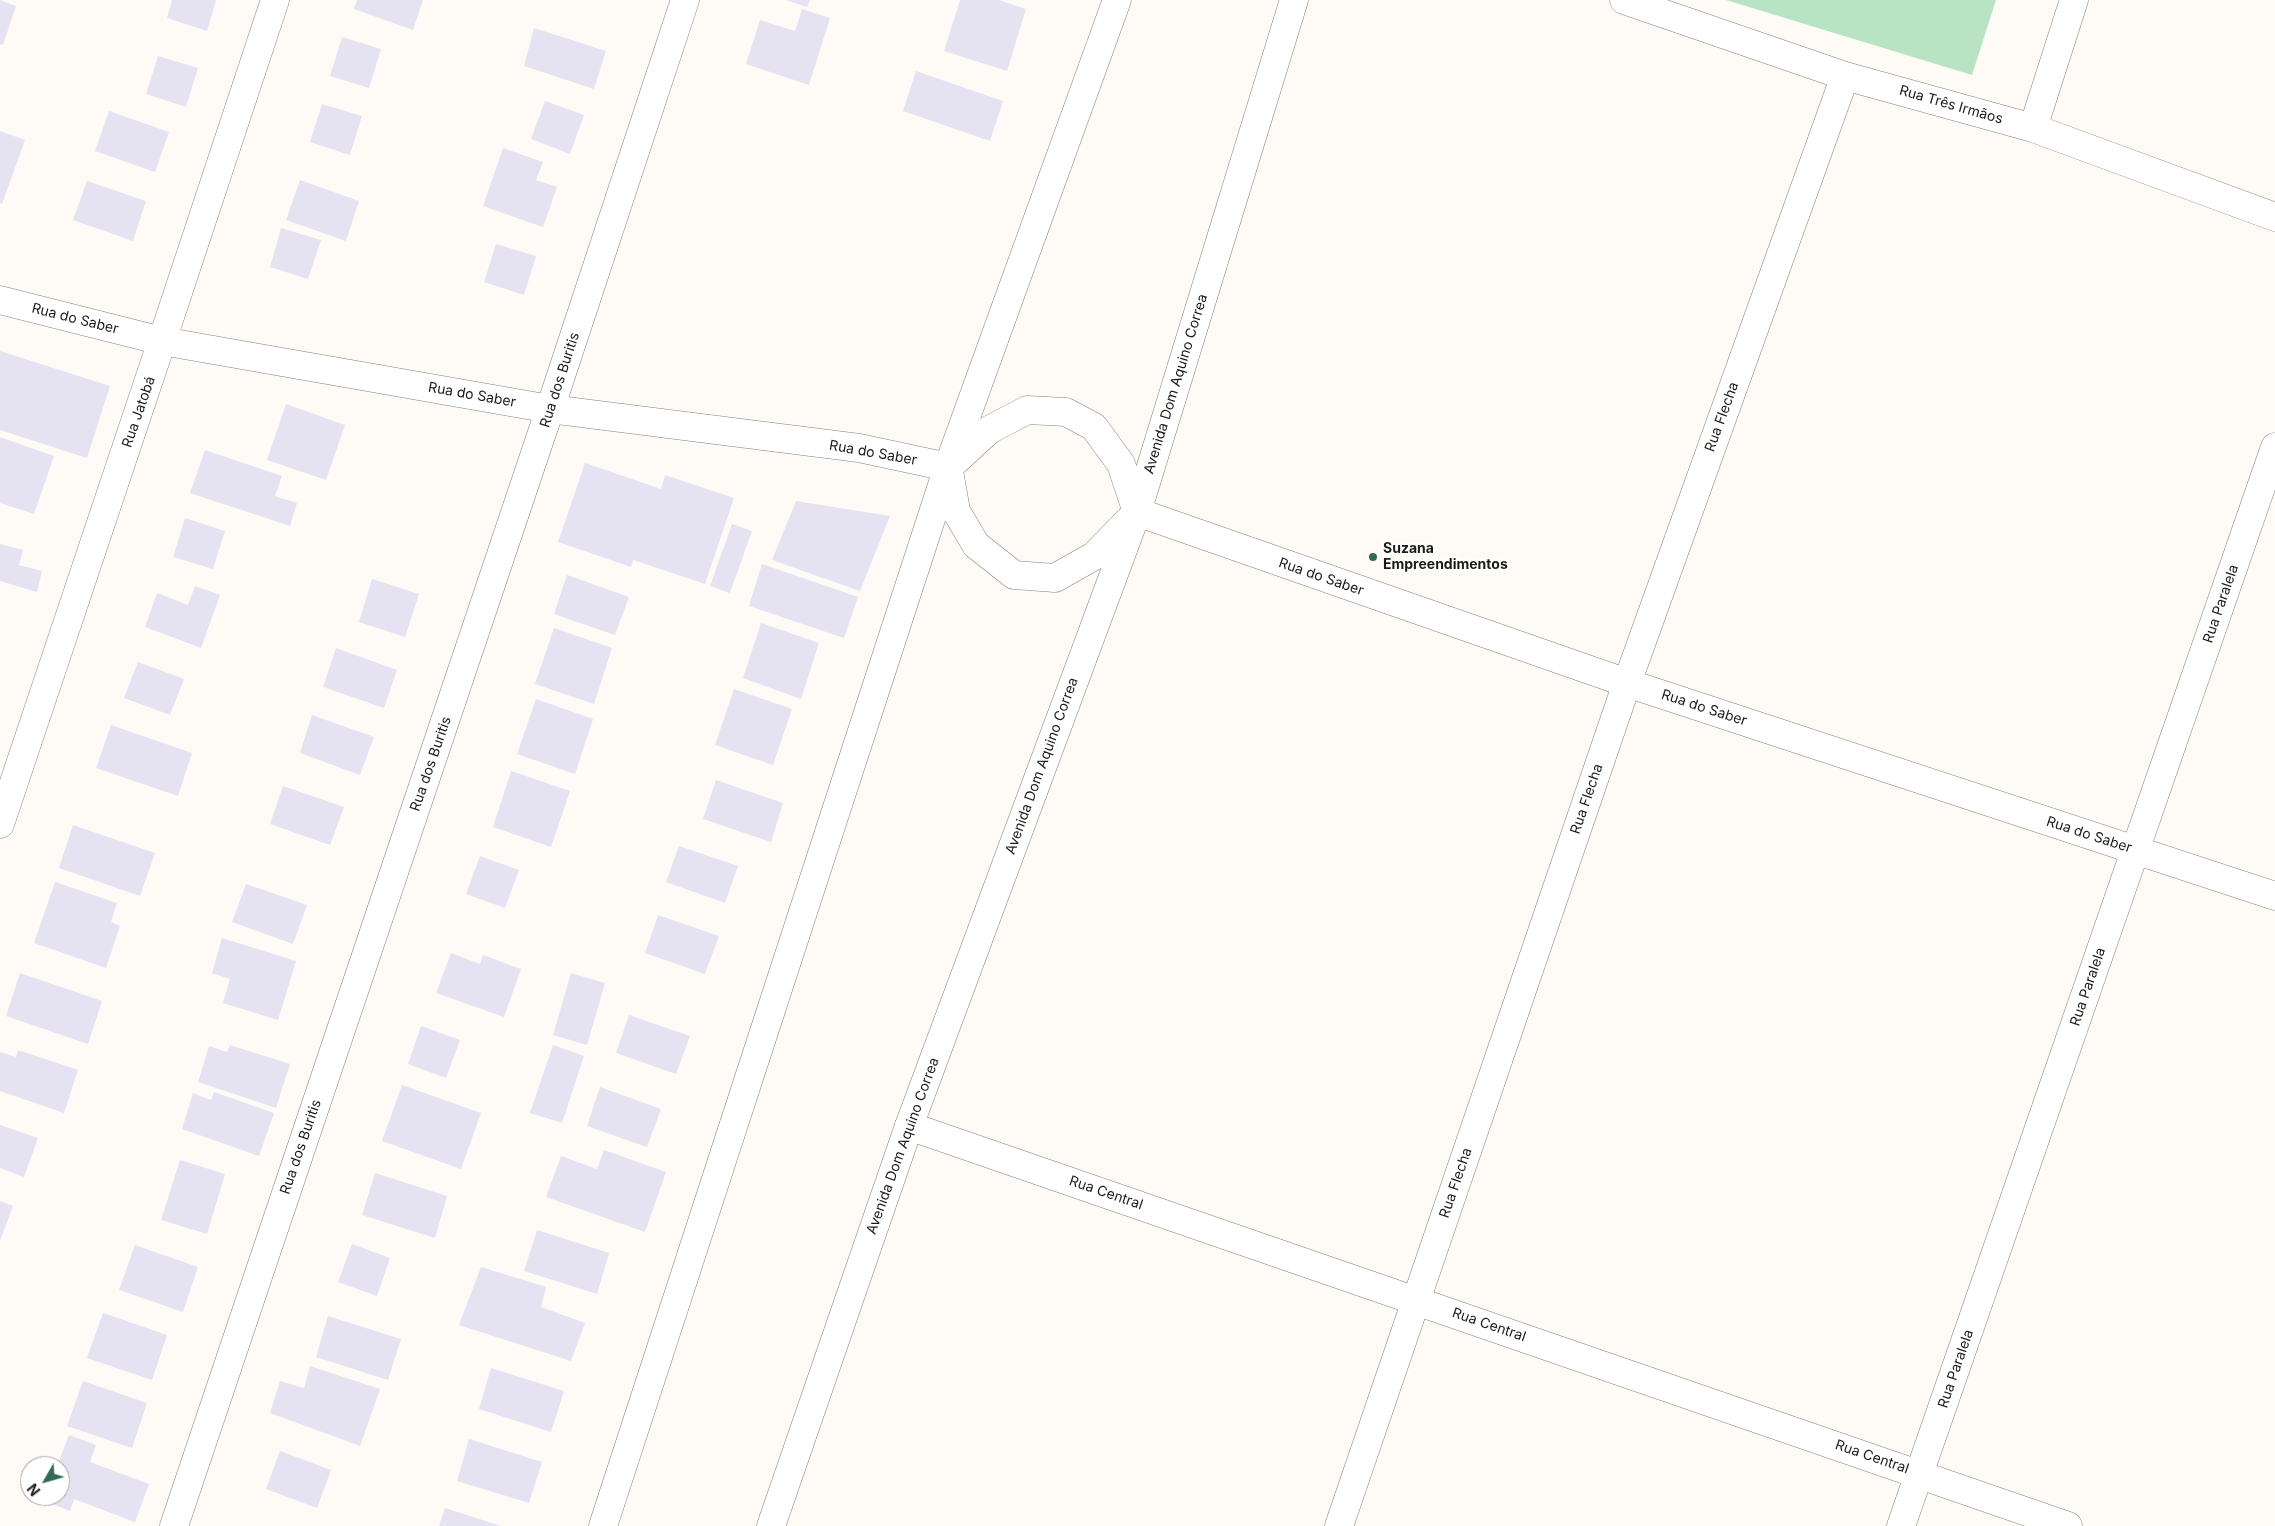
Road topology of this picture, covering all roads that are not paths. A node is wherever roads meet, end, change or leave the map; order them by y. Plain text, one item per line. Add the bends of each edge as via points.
1 (274, 0) edge
2 (685, 0) edge
3 (1116, 0) edge
4 (1294, 0) edge
5 (1624, 0) edge
6 (2074, 0) edge
7 (1676, 8) edge
8 (1845, 76) junction
9 (2033, 128) junction
10 (2275, 217) edge
11 (0, 300) edge
12 (162, 341) junction
13 (550, 409) junction
14 (2275, 447) edge
15 (948, 467) junction
16 (1137, 512) junction
17 (1627, 683) junction
18 (0, 824) edge
19 (2136, 850) junction
20 (2275, 896) edge
21 (909, 1126) junction
22 (1416, 1300) junction
23 (1920, 1474) junction
24 (174, 1526) edge
25 (603, 1526) edge
26 (771, 1526) edge
27 (1339, 1526) edge
28 (1902, 1526) edge
29 (2068, 1526) edge

1 - 12 street, Rua Jatobá
2 - 13 street, Rua dos Buritis
3 - 15 street
4 - 16 street, Avenida Dom Aquino Correa
5 - 7 street, Rua Três Irmãos
6 - 9 street
7 - 8 street, Rua Três Irmãos
8 - 9 street, Rua Três Irmãos
8 - 17 street, Rua Flecha
9 - 10 street, Rua Três Irmãos
11 - 12 street, Rua do Saber
12 - 13 street, Rua do Saber
12 - 18 street, Rua Jatobá
13 - 15 street, Rua do Saber via 859,448
13 - 24 street, Rua dos Buritis
14 - 19 street, Rua Paralela
15 - 16 street via 989,430 1027,410 1066,412 1094,427 1121,464
15 - 16 street via 956,511 976,545 1014,575 1056,578 1094,556
15 - 25 street
16 - 17 street, Rua do Saber
16 - 21 street, Avenida Dom Aquino Correa
17 - 19 street, Rua do Saber
17 - 22 street, Rua Flecha
19 - 20 street, Rua do Saber
19 - 23 street, Rua Paralela
21 - 22 street, Rua Central
21 - 26 street, Avenida Dom Aquino Correa
22 - 23 street, Rua Central
22 - 27 street, Rua Flecha
23 - 28 street, Rua Paralela
23 - 29 street, Rua Central

